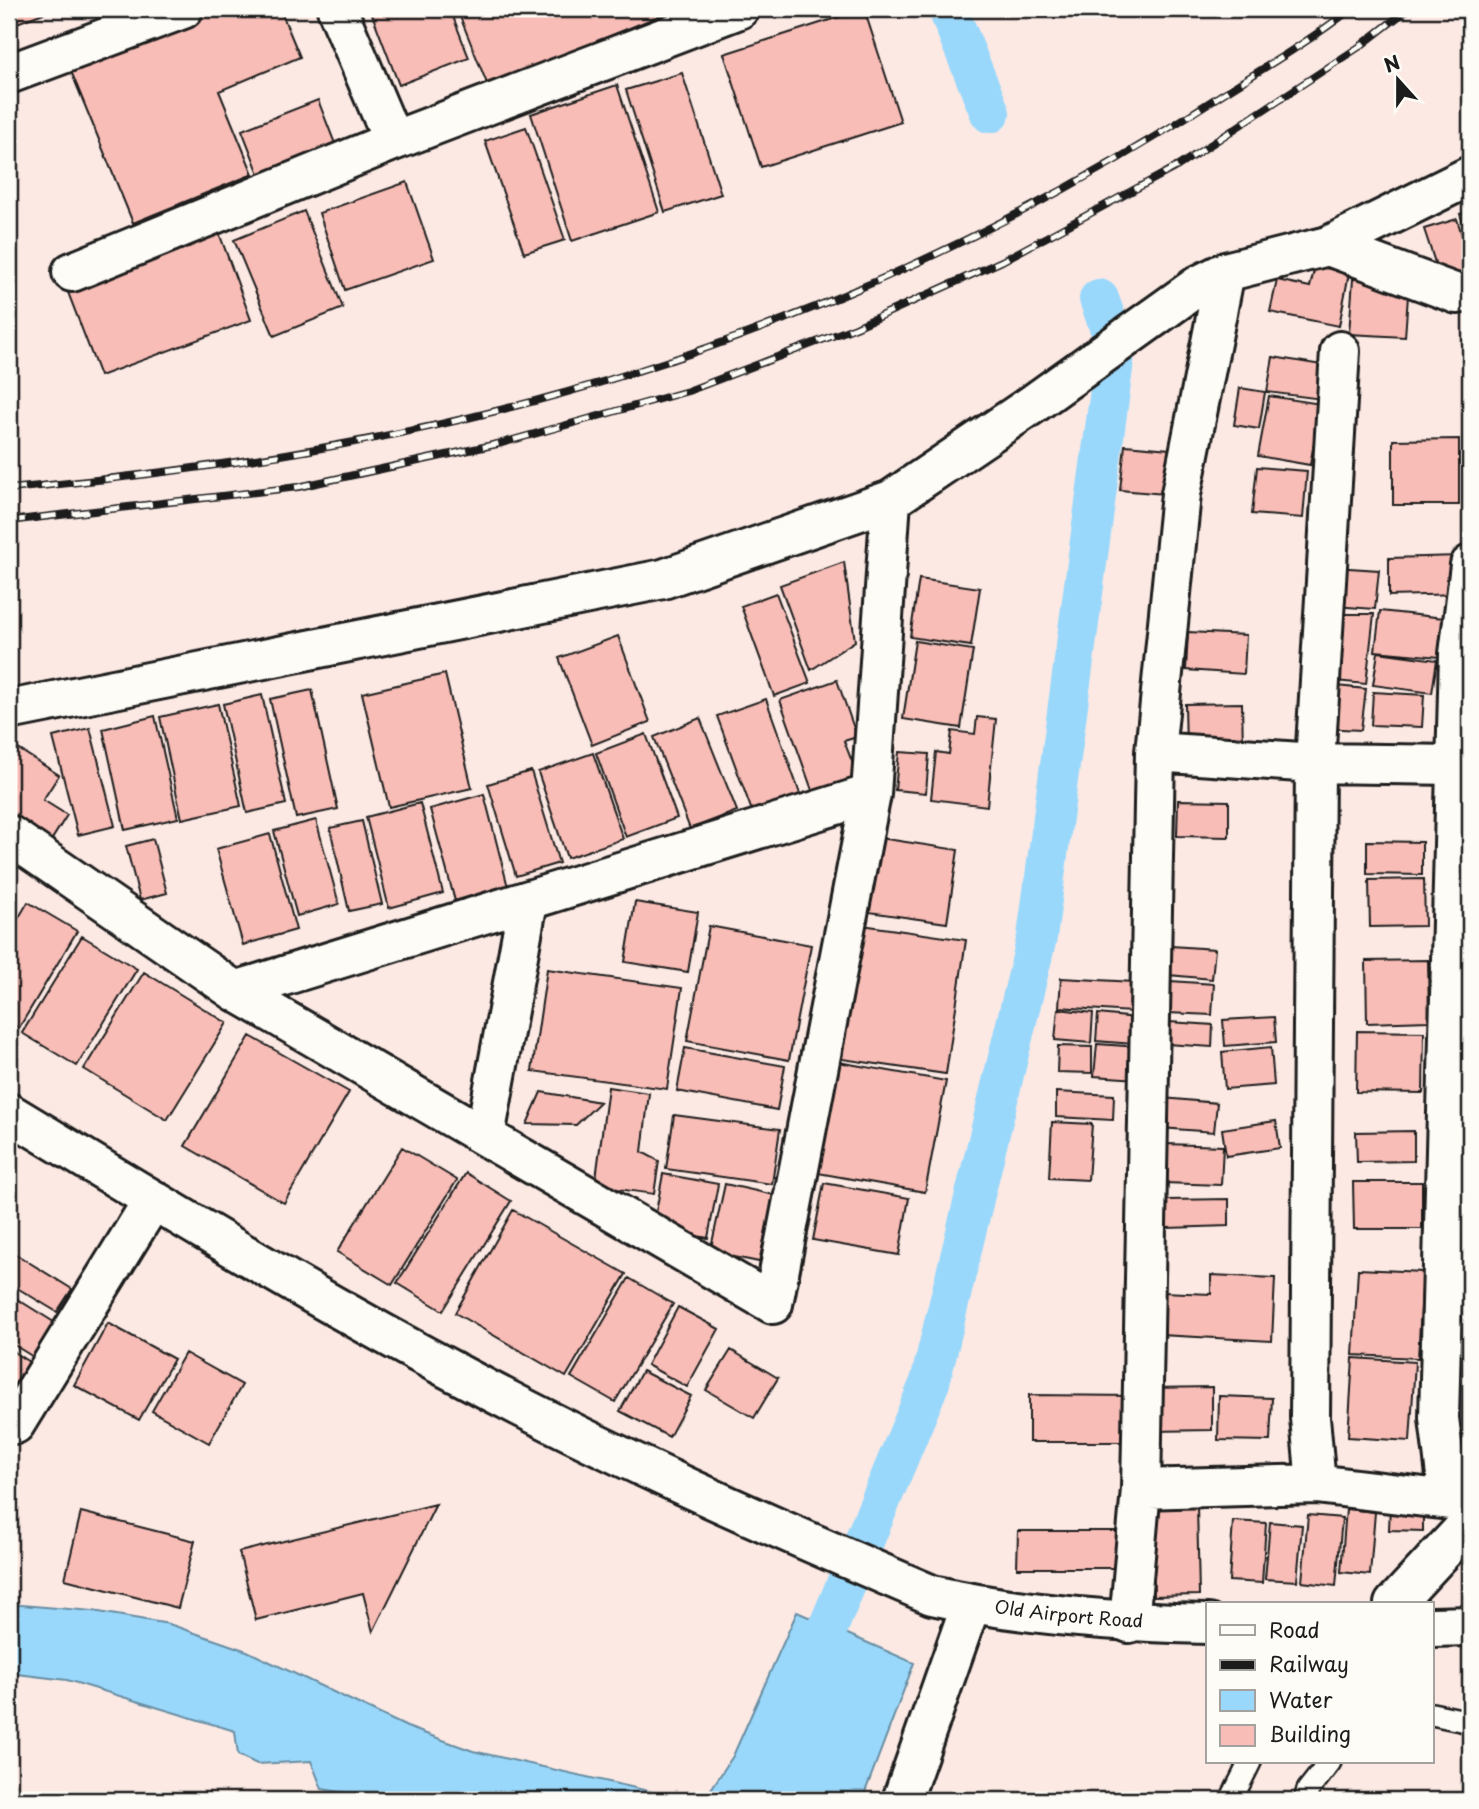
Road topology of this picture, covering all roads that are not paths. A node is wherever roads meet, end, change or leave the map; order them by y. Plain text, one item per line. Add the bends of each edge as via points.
1 (183, 9) edge
2 (337, 9) edge
3 (739, 9) edge
4 (9, 74) edge
5 (393, 141) junction
6 (1470, 176) edge
7 (1328, 246) junction
8 (72, 272) dead end
9 (1212, 279) junction
10 (1470, 292) edge
11 (1340, 351) dead end
12 (891, 500) junction
13 (1470, 565) edge
14 (9, 710) edge
15 (1155, 752) junction
16 (1315, 763) junction
17 (1457, 765) junction
18 (872, 794) junction
19 (1463, 814) edge
20 (9, 835) edge
21 (528, 901) junction
22 (235, 991) junction
23 (9, 1113) edge
24 (485, 1136) junction
25 (153, 1200) junction
26 (15, 1424) dead end
27 (1316, 1484) junction
28 (1141, 1489) junction
29 (1462, 1515) edge
30 (1396, 1602) edge
31 (971, 1604) junction
32 (1129, 1623) junction
33 (1206, 1624) edge
34 (1470, 1626) edge
35 (1434, 1627) edge
36 (1434, 1714) edge
37 (1470, 1722) edge
38 (1249, 1764) edge
39 (1328, 1764) edge
40 (902, 1800) edge
41 (1231, 1800) edge
42 (1305, 1800) edge

1 - 4 street
2 - 5 street
3 - 5 street
5 - 8 street
6 - 7 street
7 - 9 street
7 - 10 street via 1457,295
9 - 12 street
9 - 15 street via 1181,494
11 - 16 street
12 - 14 street via 663,579
12 - 18 street
13 - 17 street via 1459,654
15 - 16 street
15 - 28 street
16 - 17 street
16 - 27 street via 1310,1418
17 - 19 street
18 - 21 street
18 - 24 street via 773,1304
19 - 29 street via 1439,1418
20 - 22 street
21 - 22 street
21 - 24 street
22 - 24 street
23 - 25 street, Old Airport Road
25 - 26 street
25 - 31 street, Old Airport Road via 461,1376 694,1492 932,1595
27 - 28 street
27 - 29 street
28 - 32 street
29 - 30 street
31 - 32 street, Old Airport Road
31 - 40 street
32 - 33 street, Old Airport Road
34 - 35 street
36 - 37 lane
38 - 41 lane
39 - 42 lane

